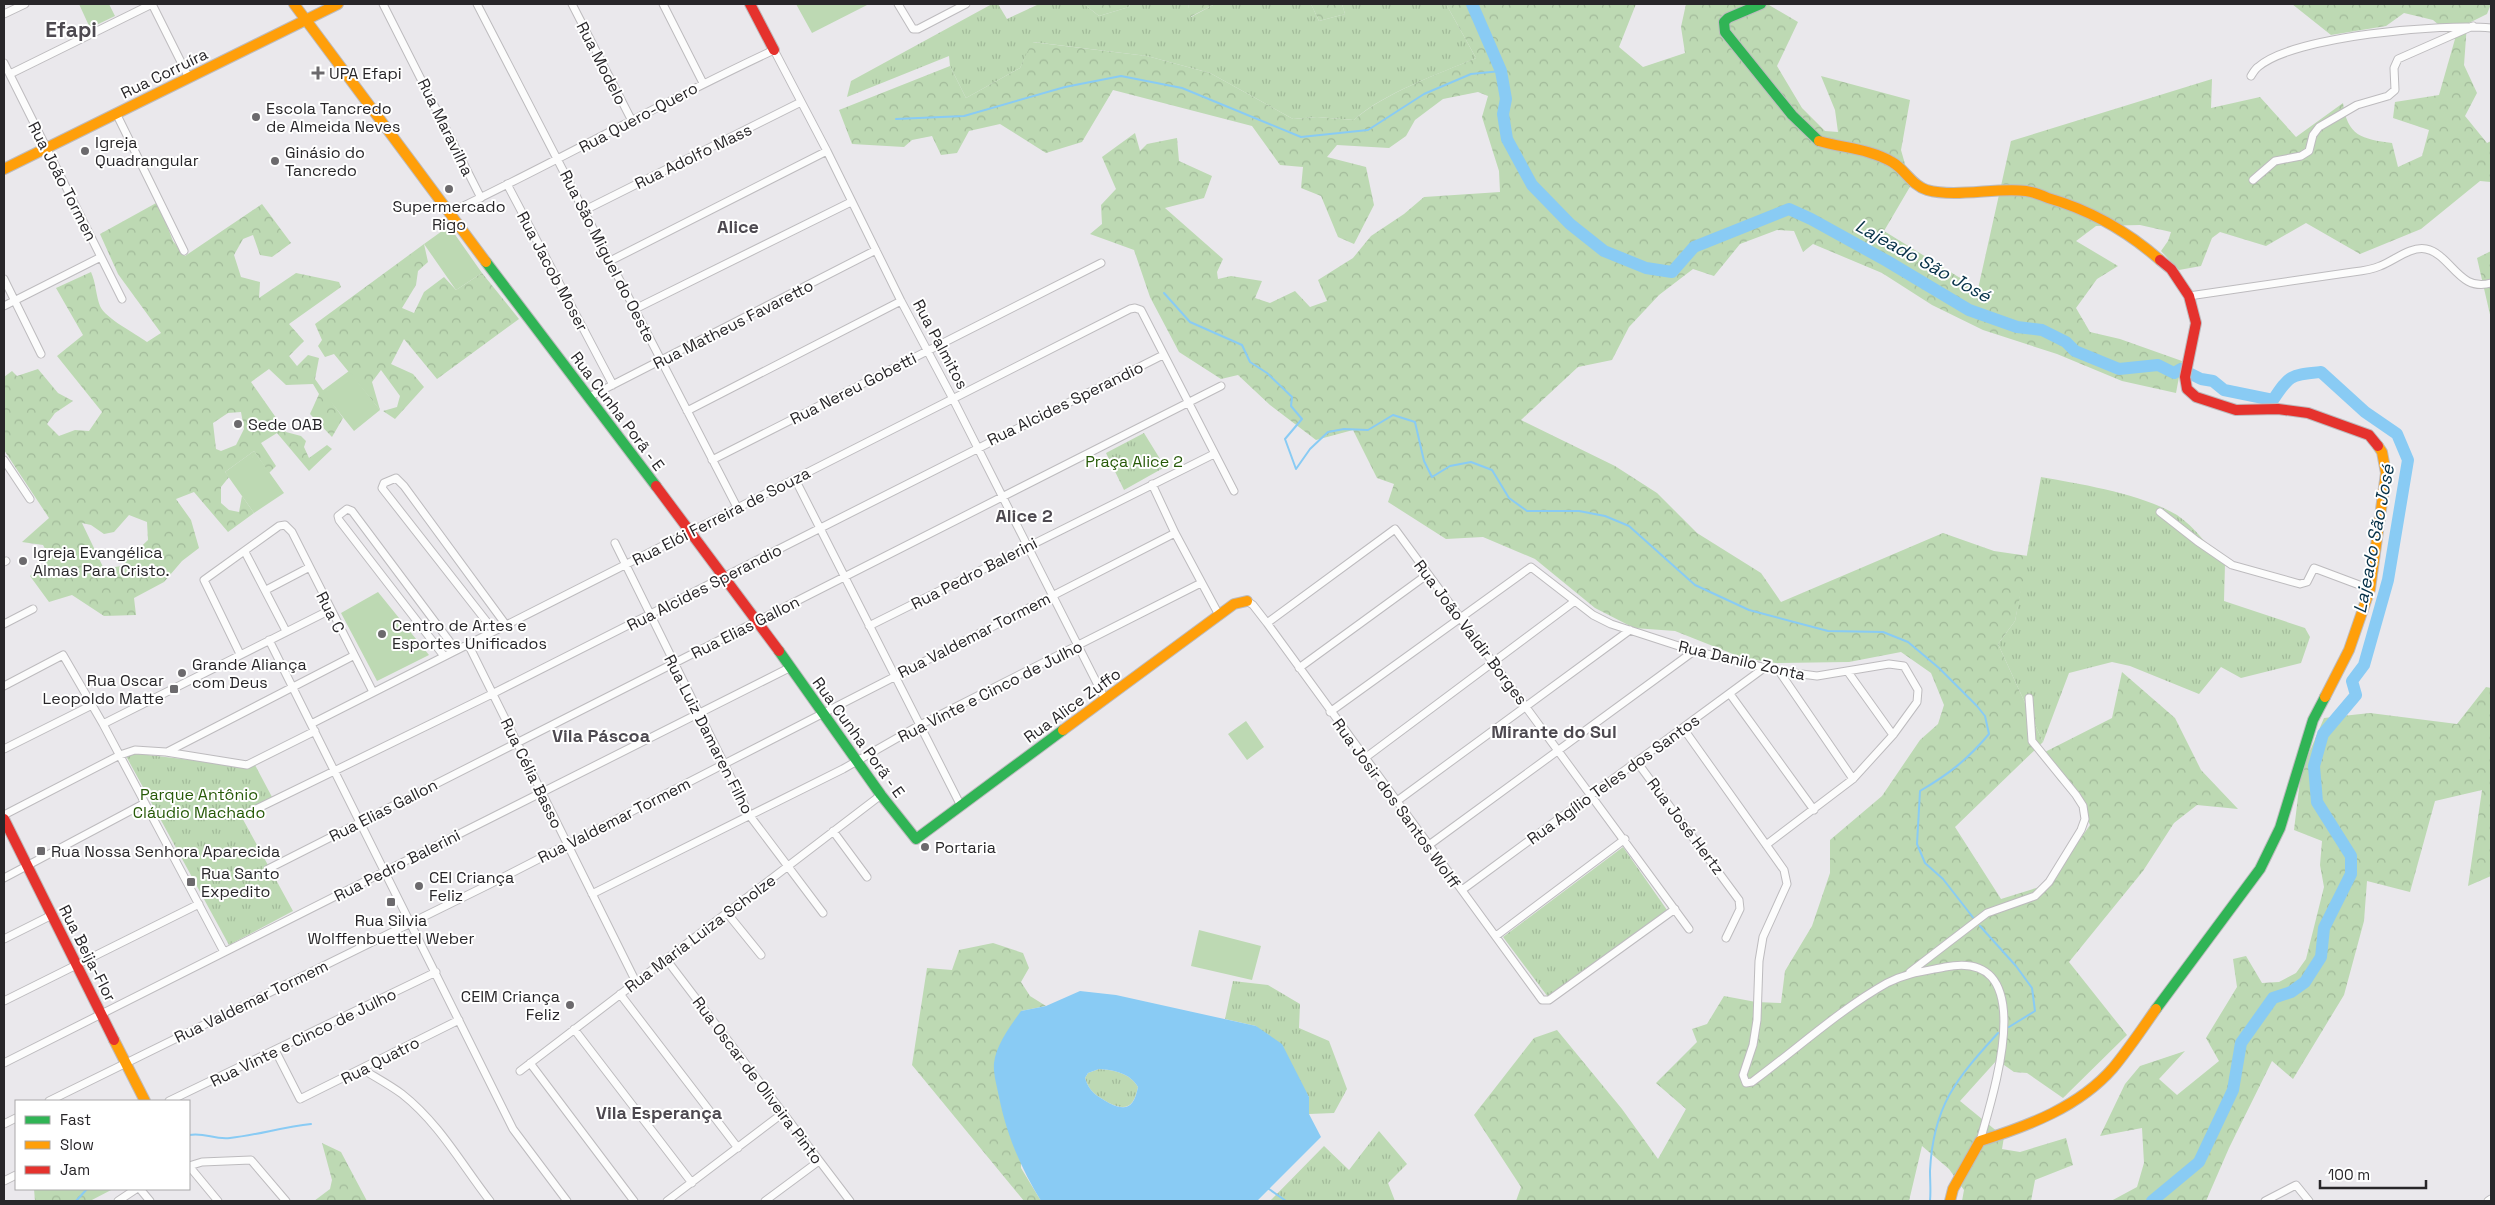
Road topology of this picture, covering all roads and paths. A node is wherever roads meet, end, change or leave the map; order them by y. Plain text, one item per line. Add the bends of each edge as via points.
1 (24, 4) edge
2 (152, 4) edge
3 (294, 4) edge
4 (338, 4) edge
5 (383, 4) edge
6 (477, 4) edge
7 (572, 4) edge
8 (663, 4) edge
9 (750, 4) edge
10 (898, 4) edge
11 (966, 4) edge
12 (1761, 4) edge
13 (4, 14) edge
14 (306, 20) junction
15 (2473, 26) junction
16 (2491, 28) edge
17 (774, 50) junction
18 (4, 62) edge
19 (10, 74) junction
20 (2251, 76) dead end
21 (189, 78) junction
22 (702, 83) junction
23 (801, 102) junction
24 (116, 113) junction
25 (632, 121) junction
26 (46, 148) junction
27 (827, 150) junction
28 (559, 159) junction
29 (4, 170) edge
30 (2253, 180) dead end
31 (507, 184) junction
32 (481, 198) junction
33 (851, 202) junction
34 (585, 210) junction
35 (449, 213) junction
36 (876, 250) junction
37 (184, 251) dead end
38 (101, 257) junction
39 (610, 260) junction
40 (1102, 263) dead end
41 (4, 279) edge
42 (2491, 282) edge
43 (2189, 296) junction
44 (122, 299) dead end
45 (15, 300) junction
46 (900, 301) junction
47 (4, 306) edge
48 (636, 309) junction
49 (927, 351) junction
50 (41, 354) dead end
51 (1163, 355) junction
52 (662, 360) junction
53 (613, 385) junction
54 (1222, 386) dead end
55 (589, 397) junction
56 (953, 399) junction
57 (1188, 403) junction
58 (687, 411) junction
59 (977, 447) junction
60 (1214, 454) junction
61 (4, 460) edge
62 (712, 460) junction
63 (795, 478) junction
64 (1152, 484) junction
65 (1234, 492) dead end
66 (1002, 497) junction
67 (30, 498) dead end
68 (738, 508) junction
69 (2160, 512) dead end
70 (820, 528) junction
71 (691, 532) junction
72 (1175, 533) junction
73 (614, 543) dead end
74 (1027, 546) junction
75 (245, 552) junction
76 (625, 565) junction
77 (308, 568) junction
78 (1428, 574) junction
79 (845, 576) junction
80 (724, 577) junction
81 (1201, 583) junction
82 (2370, 589) junction
83 (266, 590) junction
84 (1052, 596) junction
85 (1247, 601) joint
86 (1575, 601) junction
87 (34, 609) dead end
88 (330, 610) junction
89 (650, 614) junction
90 (1219, 615) junction
91 (1461, 617) junction
92 (757, 622) junction
93 (1267, 623) junction
94 (4, 624) edge
95 (506, 625) junction
96 (869, 626) junction
97 (1630, 630) junction
98 (286, 631) junction
99 (494, 631) junction
100 (269, 640) junction
101 (468, 644) junction
102 (1078, 646) junction
103 (456, 650) junction
104 (1694, 651) junction
105 (240, 654) junction
106 (354, 656) junction
107 (444, 656) junction
108 (1493, 662) junction
109 (674, 663) junction
110 (791, 667) junction
111 (1299, 668) junction
112 (1764, 668) junction
113 (1779, 671) junction
114 (1848, 672) junction
115 (895, 676) junction
116 (4, 686) edge
117 (292, 686) junction
118 (372, 692) junction
119 (492, 694) junction
120 (1730, 694) junction
121 (2029, 698) dead end
122 (1105, 699) junction
123 (92, 705) junction
124 (1526, 706) junction
125 (822, 712) junction
126 (1330, 712) junction
127 (699, 714) junction
128 (103, 724) junction
129 (311, 724) junction
130 (920, 725) junction
131 (1682, 728) junction
132 (315, 731) junction
133 (1893, 735) junction
134 (516, 742) junction
135 (4, 749) edge
136 (1559, 751) junction
137 (166, 752) junction
138 (120, 755) junction
139 (1365, 758) junction
140 (856, 760) junction
141 (1637, 762) junction
142 (724, 764) junction
143 (335, 770) junction
144 (1853, 779) junction
145 (541, 792) junction
146 (881, 795) junction
147 (1592, 795) junction
148 (1397, 801) junction
149 (145, 803) junction
150 (961, 806) junction
151 (1814, 810) junction
152 (244, 815) dead end
153 (750, 816) junction
154 (4, 817) edge
155 (361, 822) junction
156 (833, 831) junction
157 (916, 839) joint
158 (1625, 839) junction
159 (567, 844) junction
160 (1429, 845) junction
161 (1766, 845) junction
162 (27, 866) junction
163 (786, 867) junction
164 (268, 869) dead end
165 (385, 871) junction
166 (867, 877) dead end
167 (4, 878) edge
168 (1462, 890) junction
169 (592, 894) junction
170 (199, 904) junction
171 (1675, 909) junction
172 (727, 912) junction
173 (823, 913) dead end
174 (52, 915) junction
175 (410, 922) junction
176 (1689, 929) dead end
177 (1496, 936) junction
178 (1726, 938) dead end
179 (4, 939) edge
180 (224, 952) junction
181 (761, 955) dead end
182 (666, 959) junction
183 (77, 964) junction
184 (436, 972) junction
185 (1908, 974) junction
186 (636, 982) junction
187 (620, 994) junction
188 (4, 1001) edge
189 (101, 1014) junction
190 (459, 1020) junction
191 (574, 1029) junction
192 (275, 1050) junction
193 (530, 1062) junction
194 (4, 1063) edge
195 (126, 1063) junction
196 (362, 1069) junction
197 (520, 1071) dead end
198 (51, 1100) edge
199 (144, 1100) edge
200 (172, 1100) edge
201 (783, 1113) junction
202 (1980, 1141) junction
203 (738, 1148) junction
204 (819, 1161) junction
205 (190, 1166) edge
206 (190, 1167) edge
207 (692, 1183) junction
208 (136, 1190) edge
209 (139, 1190) edge
210 (2491, 1199) edge
211 (118, 1201) edge
212 (150, 1201) edge
213 (218, 1201) edge
214 (286, 1201) edge
215 (490, 1201) edge
216 (567, 1201) edge
217 (634, 1201) edge
218 (667, 1201) edge
219 (765, 1201) edge
220 (850, 1201) edge
221 (1950, 1201) edge
222 (2265, 1201) edge
223 (2309, 1201) edge
224 (2488, 1201) edge

1 - 13 street
2 - 19 street
2 - 21 street
3 - 14 street, Rua Cunha Porã - E
4 - 14 street, Rua Corruíra
5 - 32 street, Rua Maravilha
6 - 28 street, Rua São Miguel do Oeste
7 - 25 street, Rua Modelo
8 - 22 street
9 - 17 street, Rua Palmitos
10 - 11 street via 913,29
12 - 43 street via 1729,15 1724,22 1725,32 1792,115 1818,141 1874,153 1894,163 1927,190 1972,193 2026,191 2063,202 2106,220 2141,243 2171,269
14 - 21 street, Rua Corruíra
14 - 35 street, Rua Cunha Porã - E
15 - 16 street
15 - 20 street via 2411,29 2318,43 2278,56 2258,67
15 - 30 street via 2398,60 2394,68 2395,90 2388,96 2357,105 2319,127 2309,151 2276,161
17 - 22 street, Rua Quero-Quero
17 - 23 street, Rua Palmitos
18 - 19 street, Rua João Tormen
19 - 26 street, Rua João Tormen
21 - 24 street, Rua Corruíra
22 - 25 street, Rua Quero-Quero
23 - 27 street, Rua Palmitos
23 - 34 street, Rua Adolfo Mass
24 - 26 street, Rua Corruíra
24 - 37 street
25 - 28 street, Rua Quero-Quero
26 - 29 street, Rua Corruíra
26 - 38 street, Rua João Tormen
27 - 33 street, Rua Palmitos
27 - 39 street
28 - 31 street, Rua Quero-Quero
28 - 34 street, Rua São Miguel do Oeste
31 - 32 street, Rua Quero-Quero
31 - 53 street, Rua Jacob Moser
32 - 35 street, Rua Quero-Quero
33 - 36 street, Rua Palmitos
33 - 48 street
34 - 39 street, Rua São Miguel do Oeste
35 - 55 street, Rua Cunha Porã - E
36 - 46 street, Rua Palmitos
36 - 52 street, Rua Matheus Favaretto
38 - 44 street, Rua João Tormen
38 - 45 street
39 - 48 street, Rua São Miguel do Oeste
40 - 49 street, Rua Nereu Gobetti
41 - 45 street
42 - 43 street via 2472,283 2456,274 2437,253 2425,248 2413,250 2378,267
43 - 82 street via 2196,324 2185,377 2187,389 2196,397 2236,410 2308,412 2369,435 2382,452 2386,473
45 - 47 street
45 - 50 street
46 - 49 street, Rua Palmitos
46 - 58 street
48 - 52 street, Rua São Miguel do Oeste
49 - 56 street, Rua Palmitos
49 - 62 street, Rua Nereu Gobetti
51 - 56 street, Rua Elói Ferreira de Souza via 1141,310 1130,308
51 - 57 street
51 - 59 street, Rua Alcides Sperandio
52 - 53 street, Rua Matheus Favaretto
52 - 58 street, Rua São Miguel do Oeste
53 - 55 street, Rua Matheus Favaretto
54 - 57 street, Rua Elias Gallon
55 - 71 street, Rua Cunha Porã - E
56 - 59 street, Rua Palmitos
56 - 63 street, Rua Elói Ferreira de Souza
57 - 60 street
57 - 66 street, Rua Elias Gallon
58 - 62 street, Rua São Miguel do Oeste
59 - 66 street, Rua Palmitos
59 - 70 street, Rua Alcides Sperandio
60 - 64 street, Rua Pedro Balerini
60 - 65 street
61 - 67 street
62 - 68 street, Rua São Miguel do Oeste
63 - 68 street, Rua Elói Ferreira de Souza
63 - 70 street
64 - 72 street
64 - 74 street, Rua Pedro Balerini
66 - 74 street, Rua Palmitos
66 - 79 street, Rua Elias Gallon
68 - 71 street, Rua Elói Ferreira de Souza
69 - 82 street via 2202,545 2247,571 2300,584 2307,582 2314,568
70 - 79 street
70 - 80 street, Rua Alcides Sperandio
71 - 76 street, Rua Elói Ferreira de Souza
71 - 80 street, Rua Cunha Porã - E
72 - 81 street
72 - 84 street, Rua Valdemar Tormem
73 - 76 street, Rua Luiz Damaren Filho
74 - 84 street, Rua Palmitos
74 - 96 street, Rua Pedro Balerini
75 - 77 street, Rua C via 279,526 285,525 292,532
75 - 83 street
75 - 105 street via 204,580
76 - 89 street, Rua Luiz Damaren Filho
76 - 95 street, Rua Elói Ferreira de Souza
77 - 83 street
77 - 88 street, Rua C
78 - 91 street, Rua João Valdir Borges
78 - 93 street, Rua João Valdir Borges via 1395,528
78 - 111 street
79 - 92 street, Rua Elias Gallon
79 - 96 street
80 - 89 street, Rua Alcides Sperandio
80 - 92 street, Rua Cunha Porã - E
81 - 90 street
81 - 102 street, Rua Vinte e Cinco de Julho
82 - 202 street via 2349,650 2313,720 2280,828 2260,869 2112,1069 2085,1095 2055,1114
83 - 98 street
84 - 102 street, Rua Palmitos
84 - 115 street, Rua Valdemar Tormem
85 - 90 street, Rua Alice Zuffo via 1234,604
85 - 93 street, Rua Josir dos Santos Wolff
86 - 91 street, Rua Danilo Zonta via 1531,567
86 - 97 street, Rua Danilo Zonta via 1605,621
86 - 108 street
87 - 94 street
88 - 98 street
88 - 106 street, Rua C
89 - 109 street, Rua Luiz Damaren Filho
89 - 119 street, Rua Alcides Sperandio
90 - 122 street, Rua Alice Zuffo
91 - 108 street, Rua João Valdir Borges
91 - 126 street
92 - 109 street, Rua Elias Gallon
92 - 110 street, Rua Cunha Porã - E
93 - 111 street, Rua Josir dos Santos Wolff
95 - 99 street, Rua Elói Ferreira de Souza
95 - 99 street via 404,486 396,478 384,483 382,488
96 - 115 street
97 - 104 street, Rua Danilo Zonta
97 - 124 street
98 - 100 street
99 - 101 street, Rua Elói Ferreira de Souza
100 - 105 street
100 - 117 street
101 - 103 street, Rua Elói Ferreira de Souza
101 - 119 street, Rua Célia Basso
102 - 122 street, Rua Palmitos
102 - 130 street, Rua Vinte e Cinco de Julho
103 - 107 street, Rua Elói Ferreira de Souza
103 - 107 street via 352,511 343,512 338,516 339,520
104 - 112 street, Rua Danilo Zonta
104 - 136 street
105 - 128 street
106 - 117 street
106 - 118 street, Rua C
107 - 118 street, Rua Elói Ferreira de Souza
108 - 124 street, Rua João Valdir Borges
108 - 139 street
109 - 127 street, Rua Luiz Damaren Filho
109 - 134 street, Rua Elias Gallon
110 - 125 street, Rua Cunha Porã - E
110 - 127 street, Rua Pedro Balerini
111 - 126 street, Rua Josir dos Santos Wolff
112 - 113 street, Rua Danilo Zonta
112 - 120 street, Rua Agílio Teles dos Santos
113 - 114 street, Rua Danilo Zonta via 1817,676
113 - 144 street
114 - 133 street
114 - 133 street, Rua Danilo Zonta via 1889,664 1904,666 1911,675 1918,690 1917,702
115 - 125 street, Rua Valdemar Tormem
115 - 130 street
116 - 123 street via 63,656
117 - 129 street
117 - 137 street
118 - 129 street, Rua Elói Ferreira de Souza
119 - 134 street, Rua Célia Basso
119 - 143 street, Rua Alcides Sperandio
120 - 131 street, Rua Agílio Teles dos Santos
120 - 151 street
121 - 185 street via 2032,741 2083,806 2085,819 2081,830 2049,882 2035,896 1987,913
122 - 150 street, Rua Alice Zuffo
123 - 128 street
123 - 135 street
124 - 136 street, Rua João Valdir Borges
124 - 148 street
125 - 140 street, Rua Cunha Porã - E
125 - 142 street, Rua Valdemar Tormem
126 - 139 street, Rua Josir dos Santos Wolff
127 - 142 street, Rua Luiz Damaren Filho
127 - 145 street, Rua Pedro Balerini
128 - 138 street
129 - 132 street
130 - 140 street, Rua Vinte e Cinco de Julho
130 - 150 street
131 - 141 street, Rua Agílio Teles dos Santos
131 - 161 street
132 - 137 street via 247,765
132 - 143 street
133 - 144 street, Rua Danilo Zonta
134 - 145 street, Rua Célia Basso
134 - 155 street, Rua Elias Gallon
136 - 147 street, Rua João Valdir Borges
136 - 160 street
137 - 138 street via 134,750
138 - 149 street
138 - 154 street
139 - 148 street, Rua Josir dos Santos Wolff
140 - 146 street, Rua Cunha Porã - E
140 - 153 street, Rua Vinte e Cinco de Julho
141 - 147 street, Rua Agílio Teles dos Santos
141 - 178 street, Rua José Hertz via 1739,900 1740,909
142 - 153 street, Rua Luiz Damaren Filho
142 - 159 street, Rua Valdemar Tormem
143 - 152 street, Rua Alcides Sperandio
143 - 155 street
144 - 151 street, Rua Danilo Zonta
145 - 159 street, Rua Célia Basso
145 - 165 street, Rua Pedro Balerini
146 - 156 street, Rua Maria Luiza Scholze
146 - 157 street, Rua Cunha Porã - E
147 - 158 street, Rua João Valdir Borges
147 - 168 street, Rua Agílio Teles dos Santos
148 - 160 street, Rua Josir dos Santos Wolff
149 - 162 street
149 - 170 street
150 - 157 street, Rua Alice Zuffo
151 - 161 street, Rua Danilo Zonta
153 - 163 street, Rua Luiz Damaren Filho
153 - 169 street, Rua Vinte e Cinco de Julho
154 - 162 street, Rua Beija-Flor
155 - 164 street, Rua Elias Gallon
155 - 165 street
156 - 163 street, Rua Maria Luiza Scholze
156 - 166 street
158 - 171 street, Rua João Valdir Borges
158 - 177 street
159 - 169 street, Rua Célia Basso
159 - 175 street, Rua Valdemar Tormem
160 - 168 street, Rua Josir dos Santos Wolff
161 - 185 street via 1784,870 1787,884 1763,937 1754,1045 1743,1075 1746,1083 1752,1082 1860,1001
162 - 167 street
162 - 174 street, Rua Beija-Flor
163 - 172 street, Rua Maria Luiza Scholze
163 - 173 street, Rua Luiz Damaren Filho
165 - 175 street
165 - 180 street, Rua Pedro Balerini
168 - 177 street, Rua Josir dos Santos Wolff
169 - 186 street, Rua Célia Basso
170 - 180 street
170 - 183 street
171 - 176 street, Rua João Valdir Borges
171 - 177 street, Rua Josir dos Santos Wolff via 1549,1000 1542,1000
172 - 181 street
172 - 182 street, Rua Maria Luiza Scholze
174 - 179 street
174 - 183 street, Rua Beija-Flor
175 - 184 street
175 - 195 street, Rua Valdemar Tormem
180 - 189 street, Rua Pedro Balerini
182 - 186 street, Rua Maria Luiza Scholze
182 - 201 street, Rua Oscar de Oliveira Pinto
183 - 188 street
183 - 189 street, Rua Beija-Flor
184 - 190 street
184 - 192 street, Rua Vinte e Cinco de Julho
185 - 202 street via 1959,964 1984,968 1996,980 2003,1003 2004,1038
186 - 187 street, Rua Maria Luiza Scholze
187 - 191 street, Rua Maria Luiza Scholze
187 - 203 street
189 - 194 street, Rua Pedro Balerini
189 - 195 street, Rua Beija-Flor
190 - 196 street, Rua Quatro
190 - 216 street via 518,1138
191 - 193 street, Rua Maria Luiza Scholze
191 - 207 street
192 - 196 street, Rua Quatro via 300,1099
192 - 200 street, Rua Vinte e Cinco de Julho
193 - 197 street, Rua Maria Luiza Scholze
193 - 217 street
195 - 198 street, Rua Valdemar Tormem
195 - 199 street, Rua Beija-Flor
196 - 215 street via 402,1094 424,1115
201 - 203 street
201 - 204 street, Rua Oscar de Oliveira Pinto
202 - 221 street via 1953,1189
203 - 207 street
204 - 219 street
204 - 220 street, Rua Oscar de Oliveira Pinto
205 - 214 street via 202,1162 251,1160
206 - 213 street
207 - 218 street
208 - 211 street
209 - 212 street
210 - 224 street
222 - 223 street via 2296,1185

